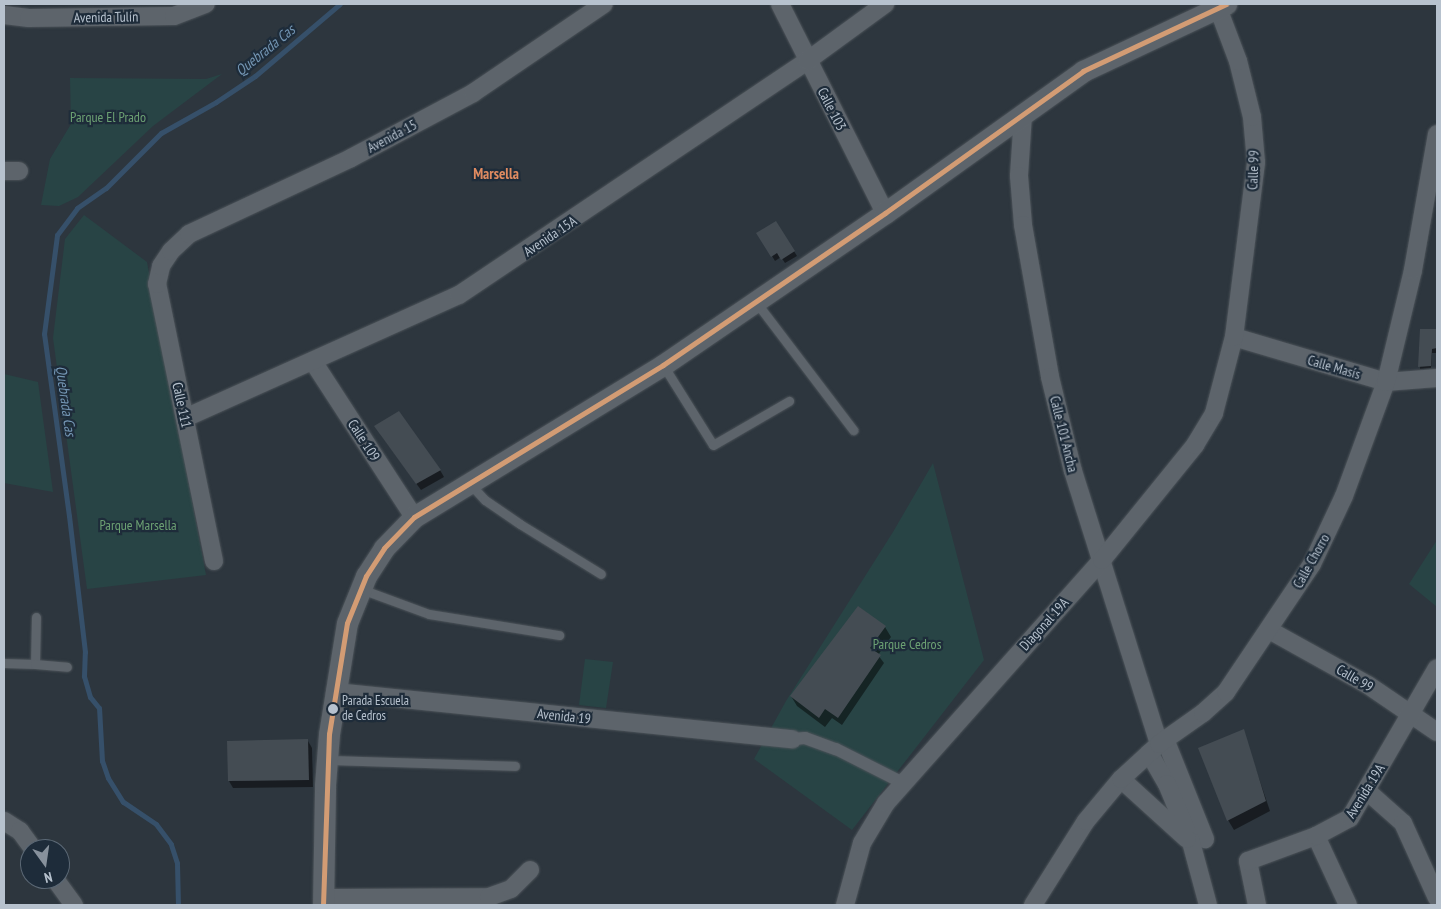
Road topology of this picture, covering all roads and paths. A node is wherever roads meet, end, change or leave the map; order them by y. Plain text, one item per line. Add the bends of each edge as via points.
1 (206, 4) edge
2 (604, 4) edge
3 (780, 4) edge
4 (885, 4) edge
5 (1222, 6) edge
6 (4, 15) edge
7 (807, 61) junction
8 (1023, 115) junction
9 (1437, 134) edge
10 (885, 213) junction
11 (171, 251) joint
12 (756, 302) junction
13 (1234, 337) junction
14 (314, 363) junction
15 (663, 365) junction
16 (1437, 378) edge
17 (1386, 382) junction
18 (788, 401) dead end
19 (185, 418) junction
20 (853, 430) dead end
21 (470, 484) junction
22 (414, 517) junction
23 (1102, 560) junction
24 (214, 561) dead end
25 (601, 574) dead end
26 (360, 588) junction
27 (36, 617) dead end
28 (1270, 630) junction
29 (559, 635) dead end
30 (4, 663) edge
31 (35, 664) junction
32 (67, 667) dead end
33 (1437, 668) edge
34 (335, 692) junction
35 (1412, 714) junction
36 (1437, 732) edge
37 (793, 739) joint
38 (1158, 745) junction
39 (327, 760) junction
40 (515, 766) dead end
41 (1121, 779) junction
42 (903, 783) junction
43 (1367, 791) junction
44 (4, 821) edge
45 (1316, 836) junction
46 (25, 839) edge
47 (1198, 841) junction
48 (530, 870) dead end
49 (62, 889) edge
50 (1437, 898) edge
51 (323, 902) edge
52 (74, 905) edge
53 (845, 905) edge
54 (1033, 905) edge
55 (1207, 905) edge
56 (1257, 905) edge
57 (1348, 905) edge

1 - 6 street, Avenida Tulín via 174,16 29,18
2 - 11 street, Avenida 15 via 473,94 351,158 189,234
3 - 7 street, Calle 103
4 - 7 street, Avenida 15A
5 - 8 street via 1083,71
5 - 13 street, Calle 99 via 1250,109 1256,162
7 - 10 street, Calle 103
7 - 14 street, Avenida 15A via 460,295
8 - 10 street
8 - 23 street, Calle 101 Ancha via 1019,176 1023,225 1035,294 1050,377 1073,471
9 - 17 street, Calle Chorro via 1413,270
10 - 12 street
11 - 19 street, Calle 111 via 161,266 157,284
12 - 15 street
12 - 20 lane
13 - 17 street, Calle Masís
13 - 23 street, Diagonal 19A via 1214,413 1195,445
14 - 19 street, Avenida 15A
14 - 22 street, Calle 109
15 - 18 lane via 713,445
15 - 21 street
16 - 17 street, Calle Masís
17 - 28 street, Calle Chorro via 1344,496 1312,564
19 - 24 street, Calle 111
21 - 22 street
21 - 25 lane via 484,500
22 - 26 street via 384,548
23 - 38 street, Calle 101 Ancha
23 - 42 street, Diagonal 19A
26 - 29 lane via 429,614
26 - 34 street via 347,623
27 - 31 lane
28 - 35 street, Calle 99
28 - 38 street, Calle Chorro via 1226,692
30 - 31 lane
31 - 32 lane
33 - 35 street, Avenida 19A
34 - 37 street, Avenida 19
34 - 39 street
35 - 36 street, Calle 99
35 - 43 street, Avenida 19A
37 - 42 street via 806,738 836,749
38 - 41 street, Calle Chorro
38 - 47 street, Calle 101 Ancha via 1167,784
39 - 40 lane
39 - 51 street
41 - 47 street
41 - 54 street, Calle Chorro via 1086,821
42 - 53 street, Diagonal 19A via 886,802 866,836
43 - 45 street, Avenida 19A via 1350,818
43 - 50 street via 1403,823
44 - 46 street
45 - 56 street, Avenida 19A via 1248,861
45 - 57 street
47 - 55 street, Calle 101 Ancha
48 - 51 street via 511,890 489,897
49 - 52 street

